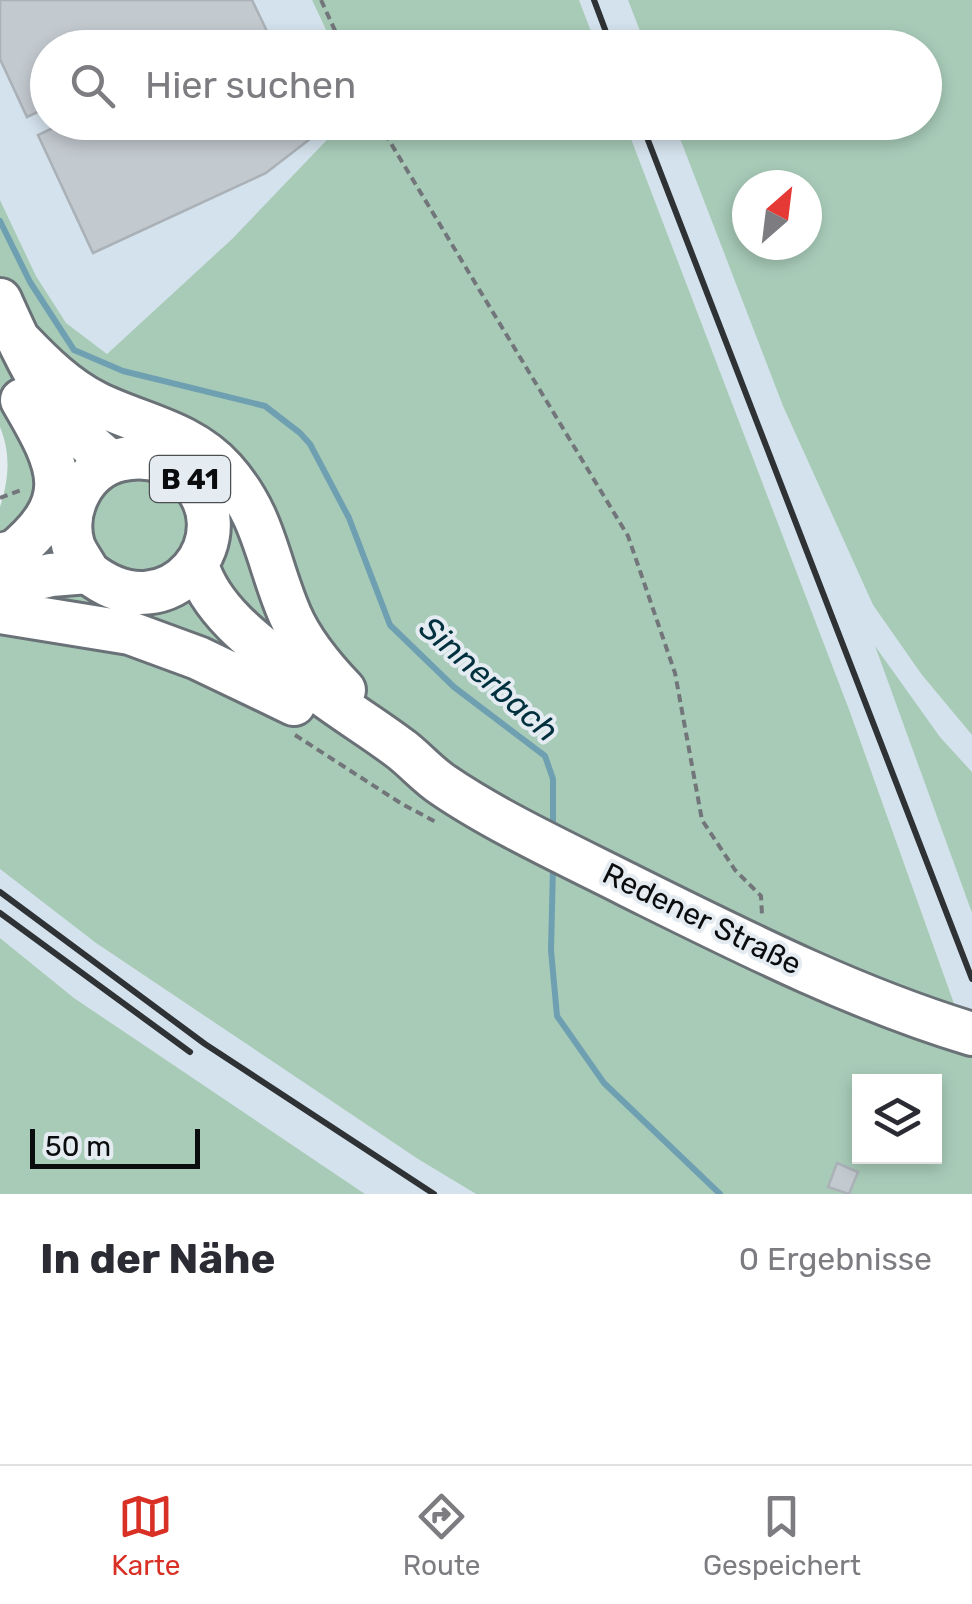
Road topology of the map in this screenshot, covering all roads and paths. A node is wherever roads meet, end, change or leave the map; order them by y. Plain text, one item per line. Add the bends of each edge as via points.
1 (321, 0) edge
2 (335, 30) edge
3 (389, 140) edge
4 (0, 300) edge
5 (11, 363) edge
6 (112, 462) junction
7 (29, 488) dead end
8 (0, 498) edge
9 (75, 503) junction
10 (197, 564) junction
11 (3, 568) edge
12 (88, 572) junction
13 (162, 590) junction
14 (0, 612) edge
15 (294, 704) junction
16 (402, 750) junction
17 (442, 784) junction
18 (756, 949) junction
19 (972, 1034) edge

1 - 2 path
3 - 18 path via 628,536 675,672 702,820 761,896
4 - 5 main road
5 - 6 main road via 40,382 74,432
5 - 9 main road via 77,472
5 - 11 main road via 52,452 57,481 43,523
5 - 16 main road via 45,368 87,398 200,448 225,471 261,527 291,618 312,653
6 - 9 main road, B 41
6 - 10 main road, B 41 via 155,458 192,481 208,522
7 - 8 path
9 - 11 main road, B 41 via 53,540
9 - 12 main road via 73,546
10 - 13 main road
10 - 16 main road, Redener Straße via 202,584 244,630
11 - 12 main road via 51,576
12 - 13 main road via 123,592
13 - 15 main road, Redener Straße via 198,612
14 - 15 main road via 130,634
15 - 17 main road, Redener Straße via 366,757
16 - 17 main road, Redener Straße
17 - 18 main road, Redener Straße
18 - 19 main road, Redener Straße

